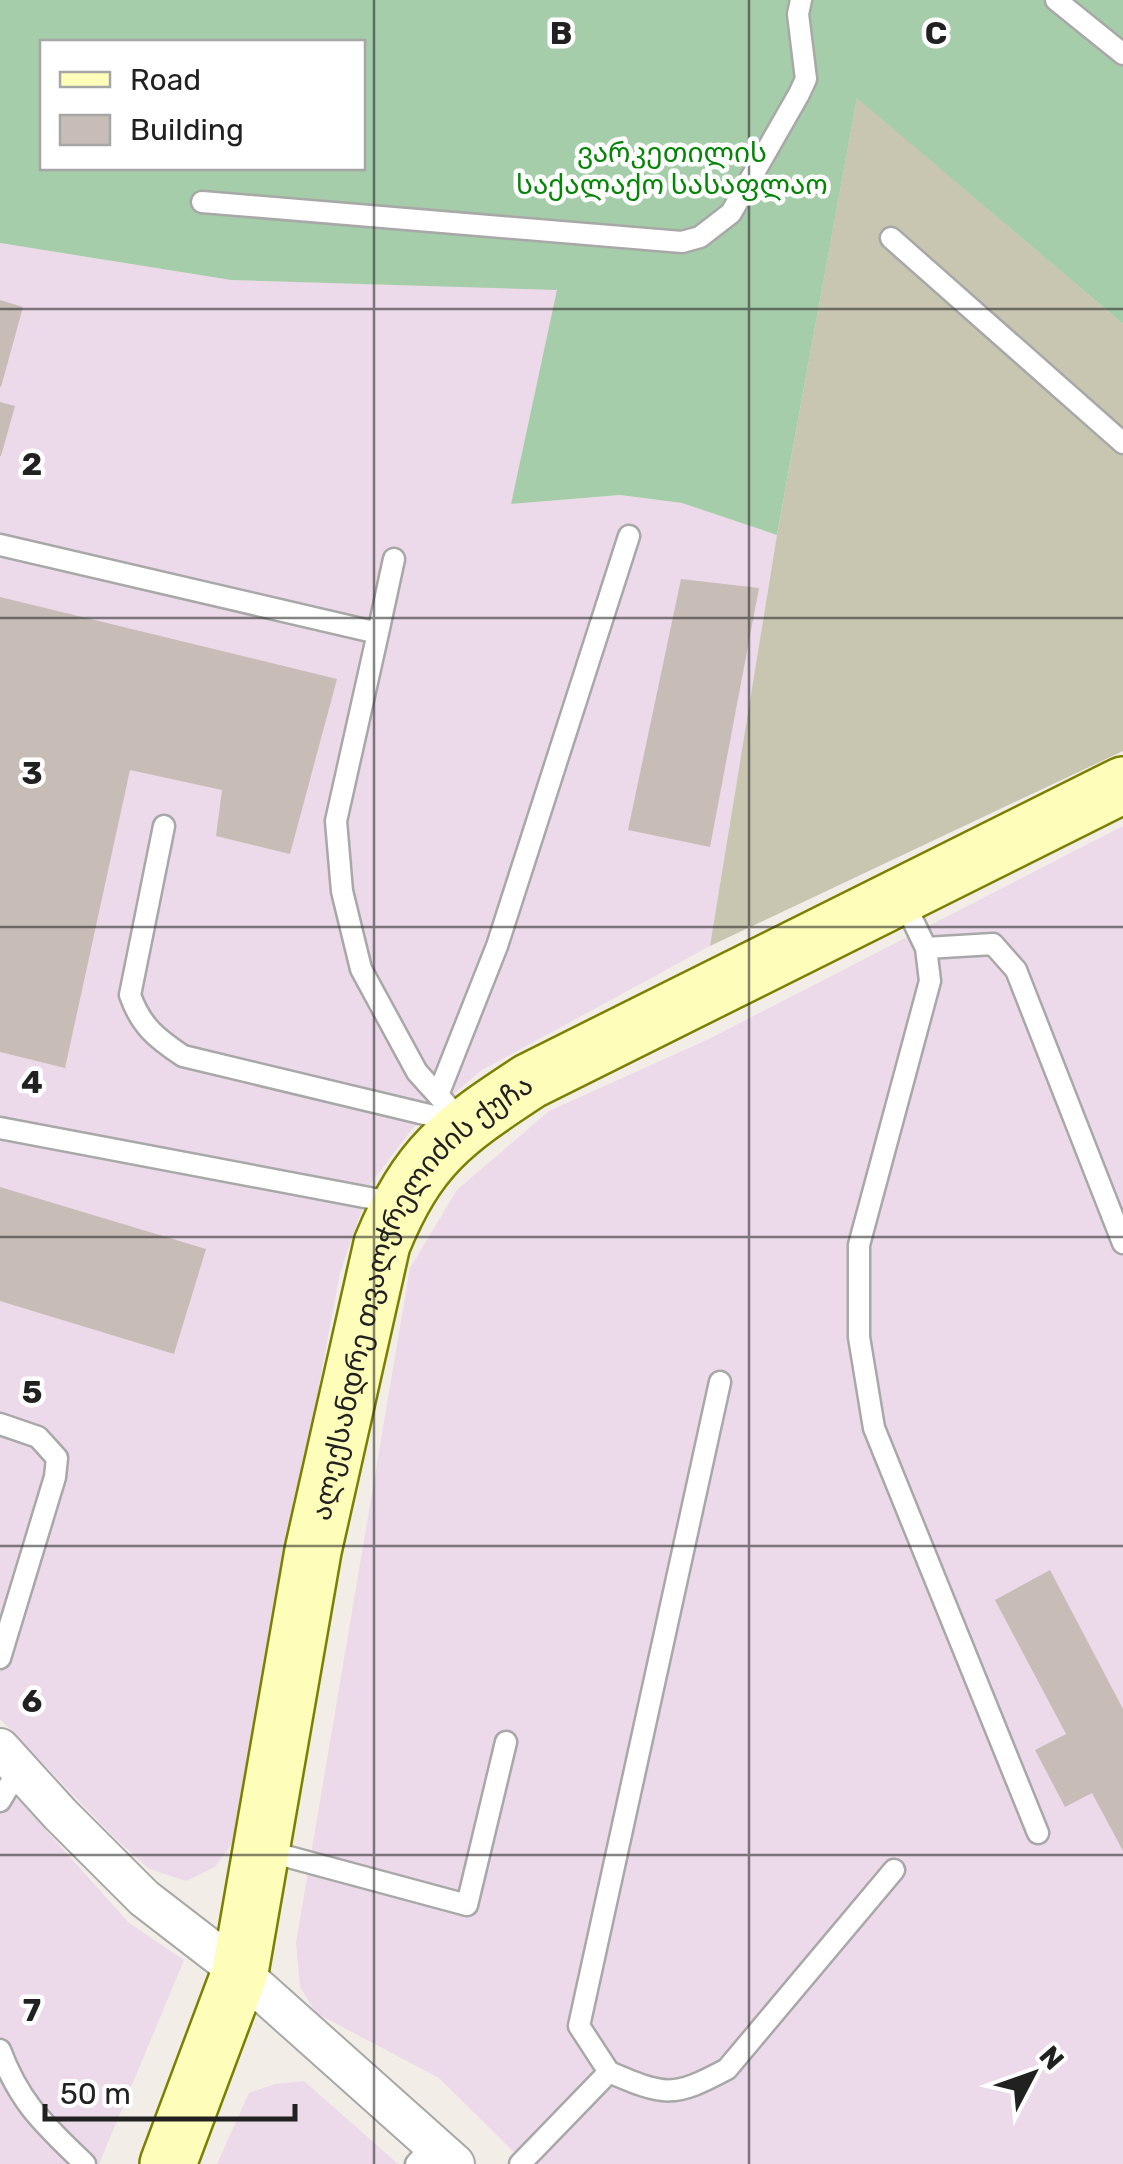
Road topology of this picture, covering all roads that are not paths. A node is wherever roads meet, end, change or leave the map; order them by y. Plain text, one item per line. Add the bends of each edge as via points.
1 (802, 0) edge
2 (1056, 0) edge
3 (1123, 54) edge
4 (202, 202) dead end
5 (890, 238) dead end
6 (1123, 444) edge
7 (628, 536) dead end
8 (0, 546) edge
9 (394, 559) dead end
10 (378, 633) junction
11 (1123, 785) edge
12 (164, 826) dead end
13 (901, 896) junction
14 (926, 948) junction
15 (451, 1109) junction
16 (0, 1128) edge
17 (399, 1203) junction
18 (1123, 1243) edge
19 (720, 1382) dead end
20 (0, 1424) edge
21 (0, 1658) edge
22 (506, 1742) dead end
23 (10, 1758) edge
24 (0, 1801) edge
25 (1038, 1833) dead end
26 (261, 1850) junction
27 (894, 1870) dead end
28 (240, 1972) junction
29 (0, 2050) edge
30 (609, 2072) junction
31 (435, 2158) edge
32 (84, 2164) edge
33 (168, 2164) edge
34 (520, 2164) edge

1 - 4 lane via 806,79 730,214 700,237 682,242
2 - 3 lane
5 - 6 lane
7 - 15 lane
8 - 10 lane
9 - 10 lane
10 - 15 lane via 336,820 342,891 361,969 417,1072
11 - 13 street, ალექსანდრე თვალჭრელიძის ქუჩა
12 - 15 lane via 130,995 138,1018 160,1041 184,1056
13 - 14 lane
13 - 15 street, ალექსანდრე თვალჭრელიძის ქუჩა via 530,1081
14 - 18 lane via 993,944 1016,970
14 - 25 lane via 930,982 859,1245 859,1337 874,1428
15 - 17 street, ალექსანდრე თვალჭრელიძის ქუჩა via 432,1155
16 - 17 lane
17 - 26 street, ალექსანდრე თვალჭრელიძის ქუჩა via 382,1244 314,1550
19 - 30 lane via 579,2026
20 - 21 lane via 38,1437 57,1458
22 - 26 lane via 468,1904
23 - 24 lane
23 - 28 street via 144,1898
26 - 28 street, ალექსანდრე თვალჭრელიძის ქუჩა
27 - 30 lane via 727,2068 690,2088 653,2090
28 - 31 street
28 - 33 street, ალექსანდრე თვალჭრელიძის ქუჩა
29 - 32 lane via 33,2114
30 - 34 lane

